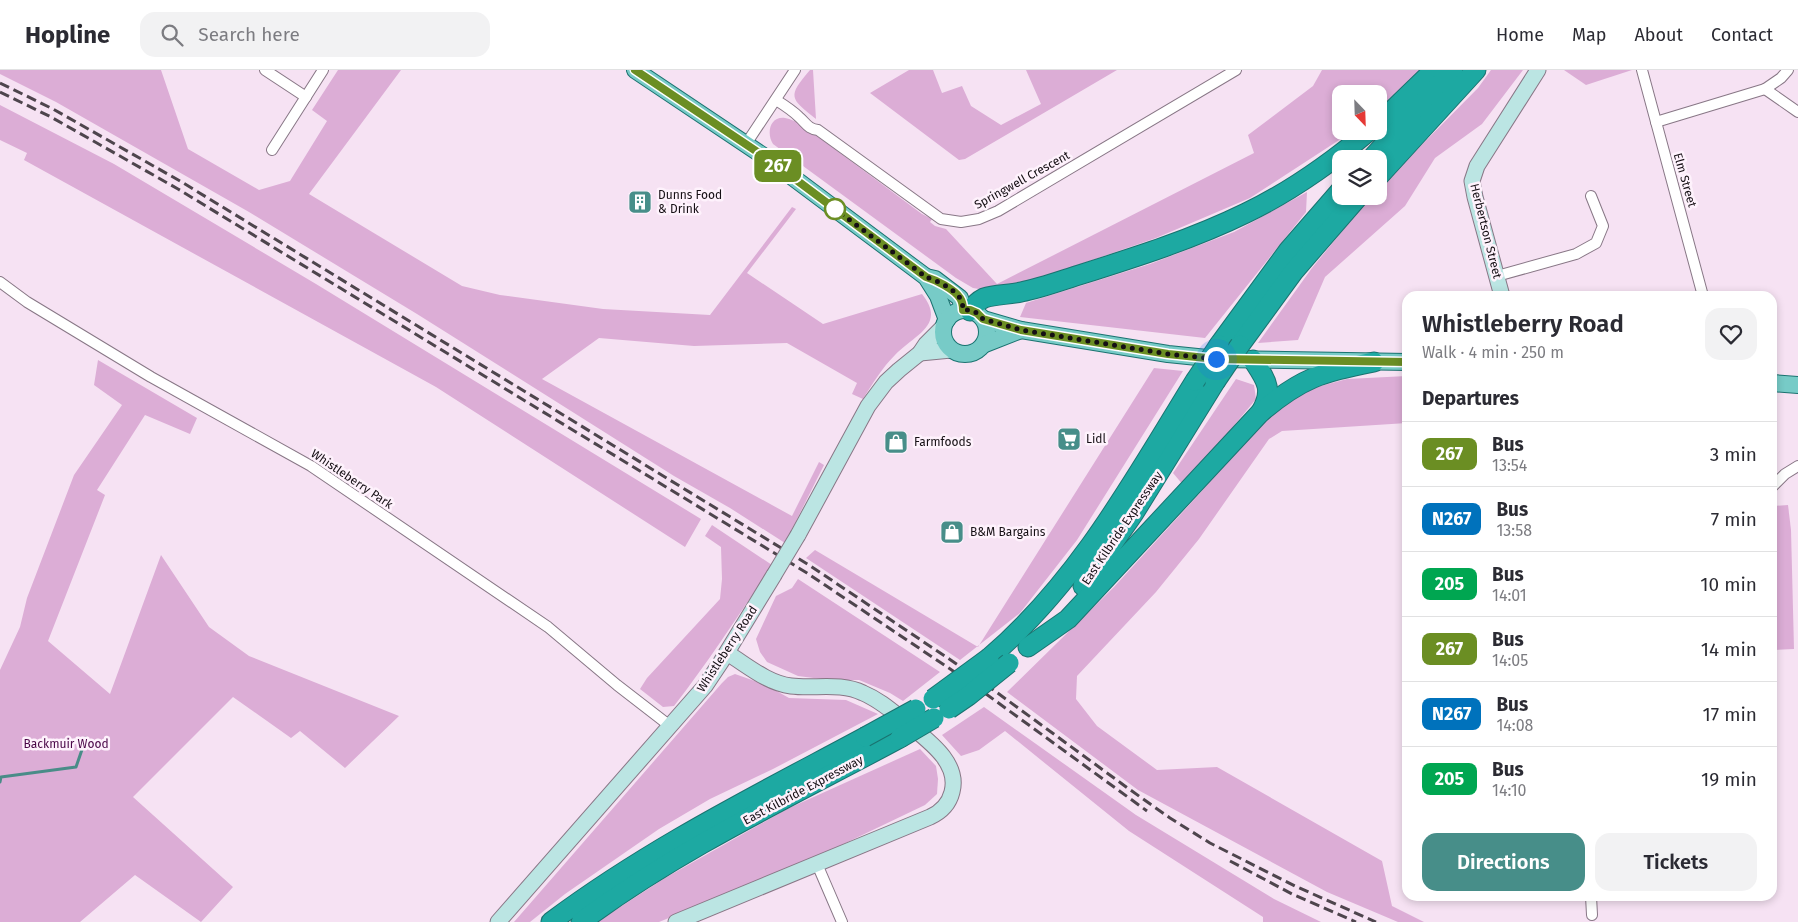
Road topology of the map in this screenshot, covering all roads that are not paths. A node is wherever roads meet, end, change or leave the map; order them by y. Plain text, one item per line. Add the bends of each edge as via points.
1 (265, 70) edge
2 (323, 70) edge
3 (635, 70) edge
4 (795, 70) edge
5 (1236, 70) edge
6 (1434, 70) edge
7 (1453, 70) edge
8 (1476, 70) edge
9 (1538, 70) edge
10 (1642, 70) edge
11 (1788, 70) edge
12 (1765, 89) junction
13 (306, 97) junction
14 (776, 100) junction
15 (1798, 112) edge
16 (1388, 114) edge
17 (1656, 122) junction
18 (1357, 140) edge
19 (746, 144) junction
20 (272, 150) dead end
21 (1379, 150) edge
22 (1387, 167) edge
23 (1591, 196) dead end
24 (1332, 200) edge
25 (1351, 205) edge
26 (1497, 276) junction
27 (926, 277) junction
28 (0, 282) edge
29 (1501, 291) edge
30 (1702, 291) edge
31 (972, 313) junction
32 (945, 323) junction
33 (1021, 330) junction
34 (984, 344) junction
35 (951, 350) junction
36 (920, 353) junction
37 (1253, 360) junction
38 (1374, 362) junction
39 (1402, 362) edge
40 (1777, 383) edge
41 (1798, 385) edge
42 (1260, 414) junction
43 (1798, 466) edge
44 (1777, 482) edge
45 (1028, 647) junction
46 (727, 653) junction
47 (670, 726) junction
48 (818, 864) junction
49 (1591, 901) edge
50 (1592, 915) dead end
51 (498, 922) edge
52 (551, 922) edge
53 (581, 922) edge
54 (676, 922) edge
55 (842, 922) edge

1 - 13 street
2 - 13 street
3 - 19 main road
4 - 14 street
5 - 14 street, Springwell Crescent via 998,211 961,222 941,219
6 - 16 highway
7 - 21 highway
8 - 22 highway
9 - 26 street, Herbertson Street via 1477,166 1472,180
10 - 17 street, Elm Street
11 - 12 street
12 - 15 street
12 - 17 street
13 - 20 street
14 - 19 street
17 - 30 street, Elm Street
18 - 31 highway via 1307,177 1248,212 1145,254 1019,293 986,297 979,300
19 - 27 main road
23 - 26 street via 1603,226 1596,243 1576,254
24 - 52 highway, East Kilbride Expressway, bridge via 1288,251 1219,344 1082,558 1033,617 989,658 933,699 671,841
25 - 45 highway, East Kilbride Expressway, bridge via 1294,271 1240,345 1108,553 1074,597
26 - 29 street, Herbertson Street
27 - 31 main road via 935,279 960,298
27 - 32 main road via 938,296
28 - 47 street, Whistleberry Park via 27,302 151,377 311,466 548,627
31 - 32 main road via 954,313
31 - 33 main road
31 - 34 main road via 988,329
32 - 35 main road via 944,340
32 - 36 street, Whistleberry Road
33 - 34 main road
33 - 37 main road via 1168,354
34 - 35 main road via 973,354
35 - 36 street
36 - 46 street, Whistleberry Road, bridge via 891,378 868,406 798,535
37 - 38 main road
37 - 42 highway via 1268,387 1267,402
38 - 39 main road
38 - 42 highway via 1317,376 1289,390
40 - 41 main road
42 - 45 highway via 1068,619
43 - 44 street
45 - 53 highway, East Kilbride Expressway, bridge via 942,713 689,852
46 - 47 street, Whistleberry Road via 705,686
46 - 48 street via 781,684 847,688 873,697 913,728 951,768 954,786 951,796 935,814
47 - 51 street, Whistleberry Road
48 - 54 street
48 - 55 street
49 - 50 street

